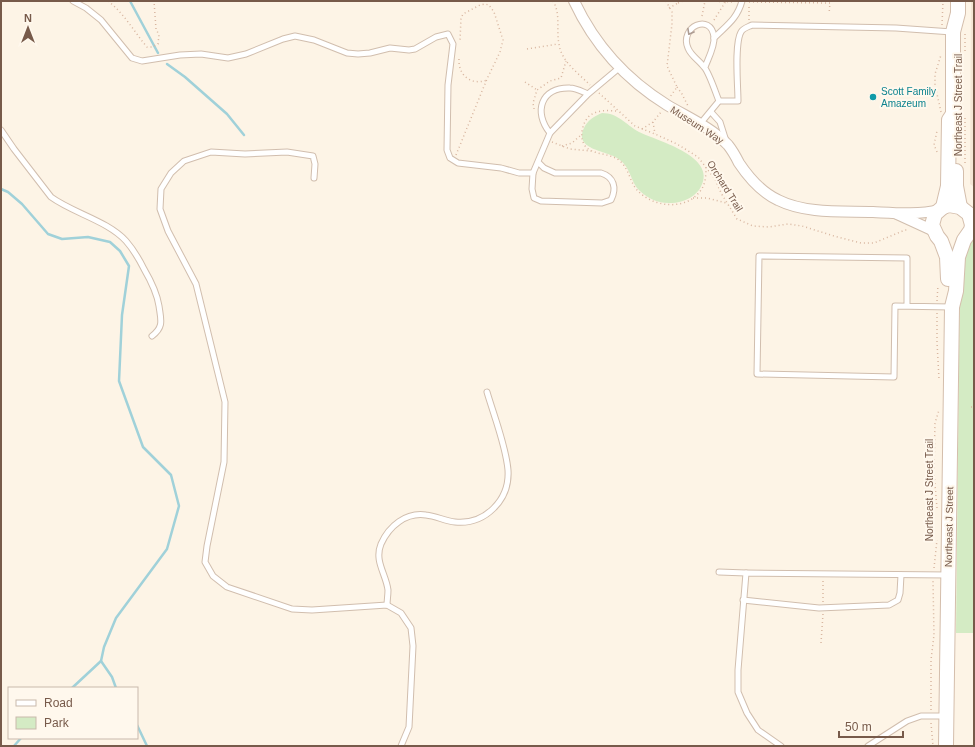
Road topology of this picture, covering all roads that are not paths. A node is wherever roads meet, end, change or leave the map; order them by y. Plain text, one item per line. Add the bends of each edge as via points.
1 (73, 1) edge
2 (574, 1) edge
3 (742, 1) edge
4 (950, 1) edge
5 (958, 1) edge
6 (953, 32) junction
7 (714, 38) junction
8 (705, 67) junction
9 (619, 68) junction
10 (588, 94) junction
11 (719, 101) junction
12 (711, 112) junction
13 (953, 112) junction
14 (700, 124) junction
15 (1, 130) edge
16 (550, 133) junction
17 (728, 145) junction
18 (538, 162) junction
19 (533, 173) junction
20 (314, 178) dead end
21 (941, 208) junction
22 (967, 210) edge
23 (893, 213) junction
24 (937, 236) junction
25 (969, 236) edge
26 (907, 306) junction
27 (952, 307) junction
28 (152, 336) dead end
29 (487, 392) dead end
30 (718, 572) dead end
31 (746, 573) junction
32 (901, 575) junction
33 (948, 575) junction
34 (743, 600) junction
35 (387, 605) junction
36 (946, 716) junction
37 (401, 746) edge
38 (781, 746) edge
39 (868, 746) edge
40 (946, 746) edge

1 - 19 lane via 102,20 132,58 142,61 201,54 228,58 295,36 314,40 347,53 370,53 390,48 408,50 448,34 453,44 448,85 450,158 458,163
2 - 9 street, Museum Way via 597,41
3 - 7 lane via 733,21
4 - 6 street, Northeast J Street via 949,22
5 - 6 street, Northeast J Street
6 - 11 lane via 752,25 741,32 739,39 738,101
6 - 13 street, Northeast J Street
7 - 8 lane
7 -> 8 lane via 712,30 700,24 695,25 687,36 688,48 696,60
8 - 11 lane
9 - 10 lane
9 - 14 street, Museum Way via 644,90
10 - 16 lane
10 - 16 lane via 572,88 550,92 541,108 545,127
11 - 12 lane
12 - 14 lane
12 - 17 lane via 720,122
13 - 21 street, Northeast J Street via 949,120 949,174
13 - 22 street, Northeast J Street via 957,120 956,186
14 - 17 street, Museum Way
15 - 28 lane via 51,197 109,228 125,240 136,254 158,298 161,323 158,331
16 - 18 lane
17 - 23 street, Museum Way via 753,181 778,201 813,209
18 - 19 lane
18 - 19 lane via 555,173 609,175 613,182 614,194 611,200 602,203 540,201 534,198
20 - 35 lane via 313,156 286,152 211,152 184,161 170,173 161,189 160,209 168,231 196,284 225,402 224,462 206,562 214,576 227,587 292,609
21 - 22 street via 949,205
21 - 23 street via 919,213
21 - 24 street, Northeast J Street via 933,219
22 - 25 street, Northeast J Street via 972,225
23 - 24 street, Museum Way
24 - 25 street via 952,244
24 - 27 street, Northeast J Street via 947,257 948,291
25 - 27 street, Northeast J Street via 958,257 956,291
26 - 26 lane via 895,306 894,377 757,374 759,256 908,258
26 - 27 lane
27 - 33 street, Northeast J Street
29 - 35 lane via 507,458 507,485 502,500 495,509 476,520 455,522 426,514 398,521 385,535 378,556 388,591
30 - 31 lane
31 - 32 lane
31 - 34 lane
32 - 33 lane
32 - 34 lane via 898,600 889,605 823,608
33 - 36 street, Northeast J Street
34 - 38 lane via 738,692 758,730
35 - 37 lane via 401,613 411,628 413,646 409,727
36 - 39 lane via 921,716 907,721
36 - 40 street, Northeast J Street

